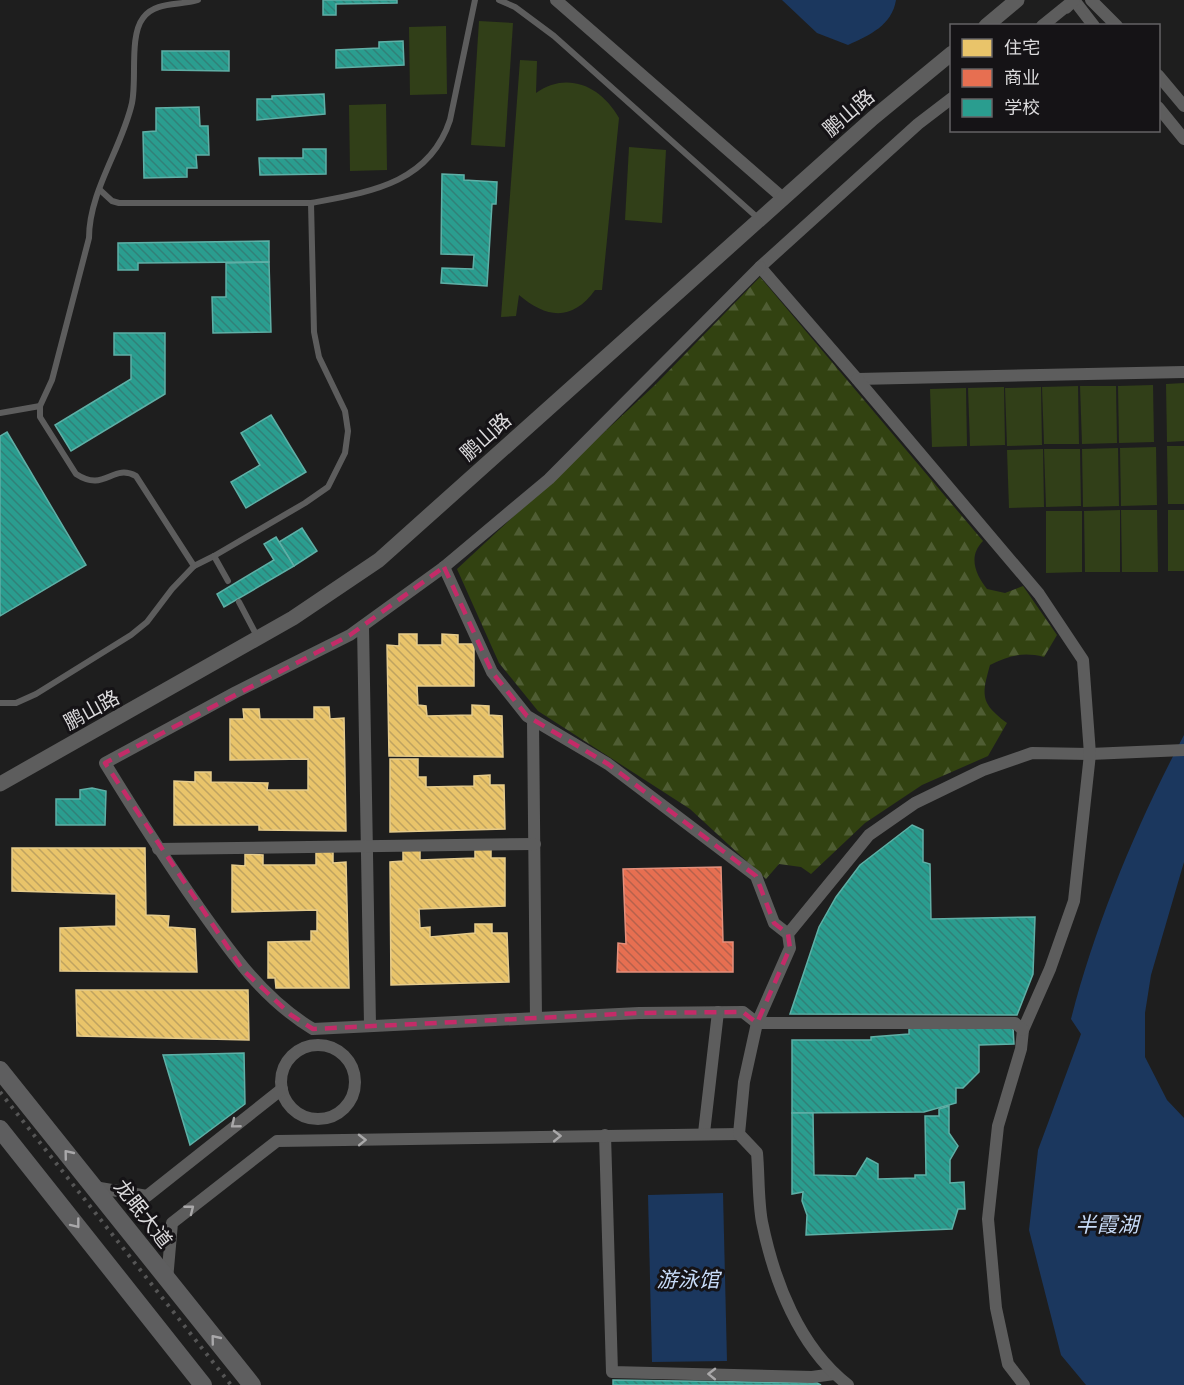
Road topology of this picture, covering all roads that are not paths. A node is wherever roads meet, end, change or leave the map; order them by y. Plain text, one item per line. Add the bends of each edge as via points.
1 (198, 0) edge
2 (475, 0) edge
3 (499, 0) edge
4 (556, 0) edge
5 (1017, 0) edge
6 (1072, 2) edge
7 (1096, 2) edge
8 (988, 24) edge
9 (1044, 24) edge
10 (1092, 24) edge
11 (1116, 24) edge
12 (950, 55) edge
13 (1160, 77) edge
14 (950, 99) edge
15 (1184, 106) edge
16 (1160, 109) edge
17 (1184, 139) edge
18 (100, 190) junction
19 (783, 198) junction
20 (311, 203) junction
21 (759, 219) junction
22 (760, 267) junction
23 (1184, 372) edge
24 (857, 379) junction
25 (40, 406) junction
26 (0, 413) edge
27 (214, 556) junction
28 (194, 566) junction
29 (444, 567) junction
30 (228, 581) dead end
31 (239, 602) dead end
32 (363, 626) junction
33 (258, 638) junction
34 (0, 703) edge
35 (533, 720) junction
36 (1184, 750) edge
37 (1090, 754) junction
38 (0, 784) edge
39 (535, 844) junction
40 (367, 846) junction
41 (158, 849) junction
42 (788, 934) junction
43 (718, 1012) junction
44 (536, 1018) junction
45 (757, 1023) junction
46 (370, 1025) junction
47 (313, 1029) junction
48 (1023, 1030) junction
49 (312, 1045) junction
50 (0, 1070) edge
51 (282, 1089) junction
52 (319, 1119) junction
53 (0, 1130) edge
54 (704, 1133) junction
55 (739, 1134) junction
56 (605, 1135) junction
57 (319, 1141) junction
58 (94, 1187) junction
59 (167, 1280) junction
60 (834, 1374) junction
61 (203, 1385) edge
62 (252, 1385) edge
63 (848, 1385) edge
64 (1023, 1385) edge

1 - 18 lane via 165,5 141,19 127,128
2 - 20 lane via 450,120 444,139 432,155 405,177 366,193
3 - 21 lane via 554,36
4 - 19 street
5 - 8 street
6 - 9 street
6 - 10 street
7 - 11 street
12 - 19 street, 鹏山路
13 - 15 street
14 - 22 street
16 - 17 street
18 - 20 lane via 119,203
18 - 25 lane via 90,214 89,238 52,380
19 - 21 street, 鹏山路
20 - 27 lane via 314,332 319,357 345,411 345,453 328,487
21 - 33 street, 鹏山路 via 379,560
22 - 24 street
22 - 29 street via 549,479
23 - 24 street
24 - 37 street via 1039,594 1083,660
25 - 26 lane
25 - 28 lane via 40,417 76,474 100,482 114,474 128,472 136,476
27 - 28 lane
27 - 30 lane
28 - 34 lane via 171,588 147,622 131,635 36,693 16,703
29 - 32 street
29 - 35 street via 492,672
31 - 33 lane
32 - 40 street
32 - 41 street via 105,763
33 - 38 street, 鹏山路
35 - 39 street
35 - 42 street via 608,764 756,876 774,922
36 - 37 street
37 - 42 street via 1032,753 915,803 869,835
37 - 48 street via 1074,901
39 - 40 street
39 - 44 street
40 - 41 street
40 - 46 street
41 - 47 street via 243,970 291,1015
42 - 45 street via 790,948
43 - 44 street
43 - 45 street via 743,1012
43 - 54 street
44 - 46 street
45 - 48 street via 1016,1023
45 - 55 street via 744,1082
46 - 47 street
47 - 49 street
48 - 64 street via 998,1126 988,1218 996,1308 1008,1364
49 - 51 street via 291,1056 285,1066
49 - 52 street via 335,1048 345,1055 356,1076 351,1101 331,1117
58 -> 50 main road, 龙眠大道
51 - 52 street via 295,1110
51 -> 58 street via 147,1196
52 - 57 street
53 -> 61 main road
54 - 55 street
54 - 56 street
55 - 60 street via 757,1153 762,1221 781,1286 806,1339
57 -> 56 street
60 -> 56 street via 812,1377 612,1372
59 -> 57 street via 172,1223 277,1142
58 - 59 main road, 龙眠大道
62 -> 59 main road, 龙眠大道
60 - 63 street

